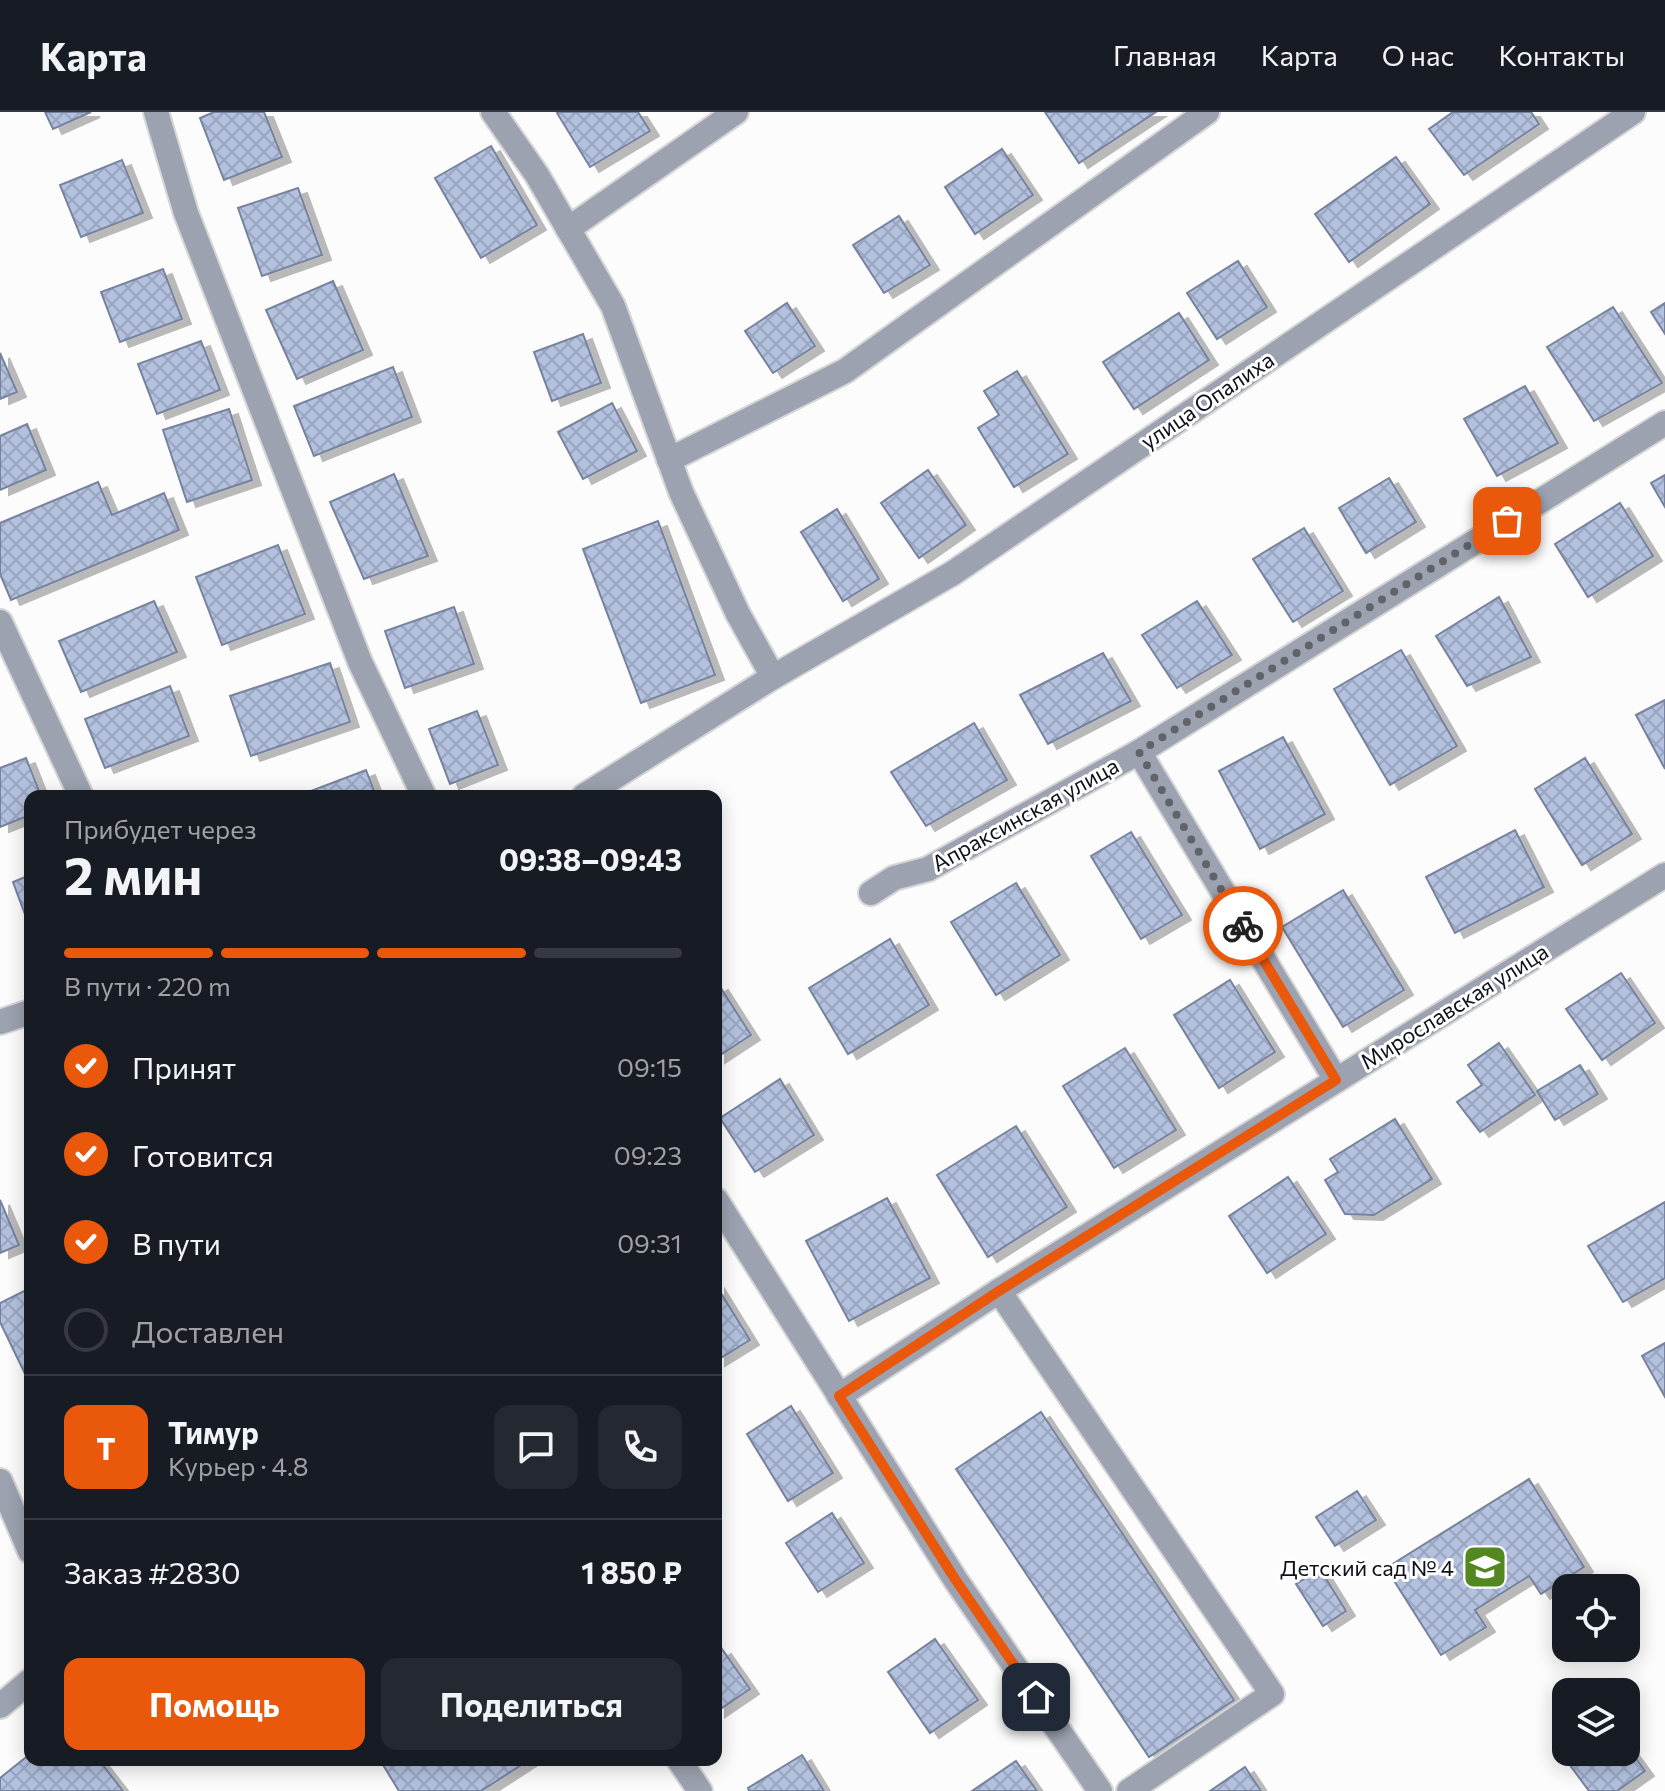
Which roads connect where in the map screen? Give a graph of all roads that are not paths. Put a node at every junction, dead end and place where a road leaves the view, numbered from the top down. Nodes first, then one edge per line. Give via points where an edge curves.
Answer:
1 (156, 112) edge
2 (493, 112) edge
3 (736, 112) edge
4 (1207, 112) edge
5 (1633, 112) edge
6 (568, 229) junction
7 (1665, 423) edge
8 (669, 460) junction
9 (0, 622) edge
10 (773, 677) junction
11 (1139, 752) junction
12 (78, 790) edge
13 (421, 790) edge
14 (594, 790) edge
15 (1665, 875) edge
16 (871, 893) dead end
17 (24, 1014) edge
18 (0, 1022) edge
19 (1336, 1080) junction
20 (722, 1210) edge
21 (999, 1291) junction
22 (839, 1396) junction
23 (0, 1481) edge
24 (24, 1537) edge
25 (24, 1686) edge
26 (0, 1706) edge
27 (683, 1766) edge
28 (700, 1791) edge
29 (1100, 1791) edge
30 (1129, 1791) edge

1 - 13 street via 186,213 360,662
2 - 6 street
3 - 6 street
4 - 8 street via 845,371
5 - 10 street, улица Опалиха via 953,573
6 - 8 street via 613,306
7 - 11 street, Апраксинская улица
8 - 10 street via 738,614
9 - 12 street
10 - 14 street, улица Опалиха
11 - 16 street, Апраксинская улица via 928,869 894,878
11 - 19 street
15 - 19 street, Мирославская улица
17 - 18 street
19 - 21 street, Мирославская улица
20 - 22 street
21 - 22 street, Мирославская улица
21 - 30 street via 1272,1694
22 - 29 street via 955,1579
23 - 24 street
25 - 26 street
27 - 28 street

